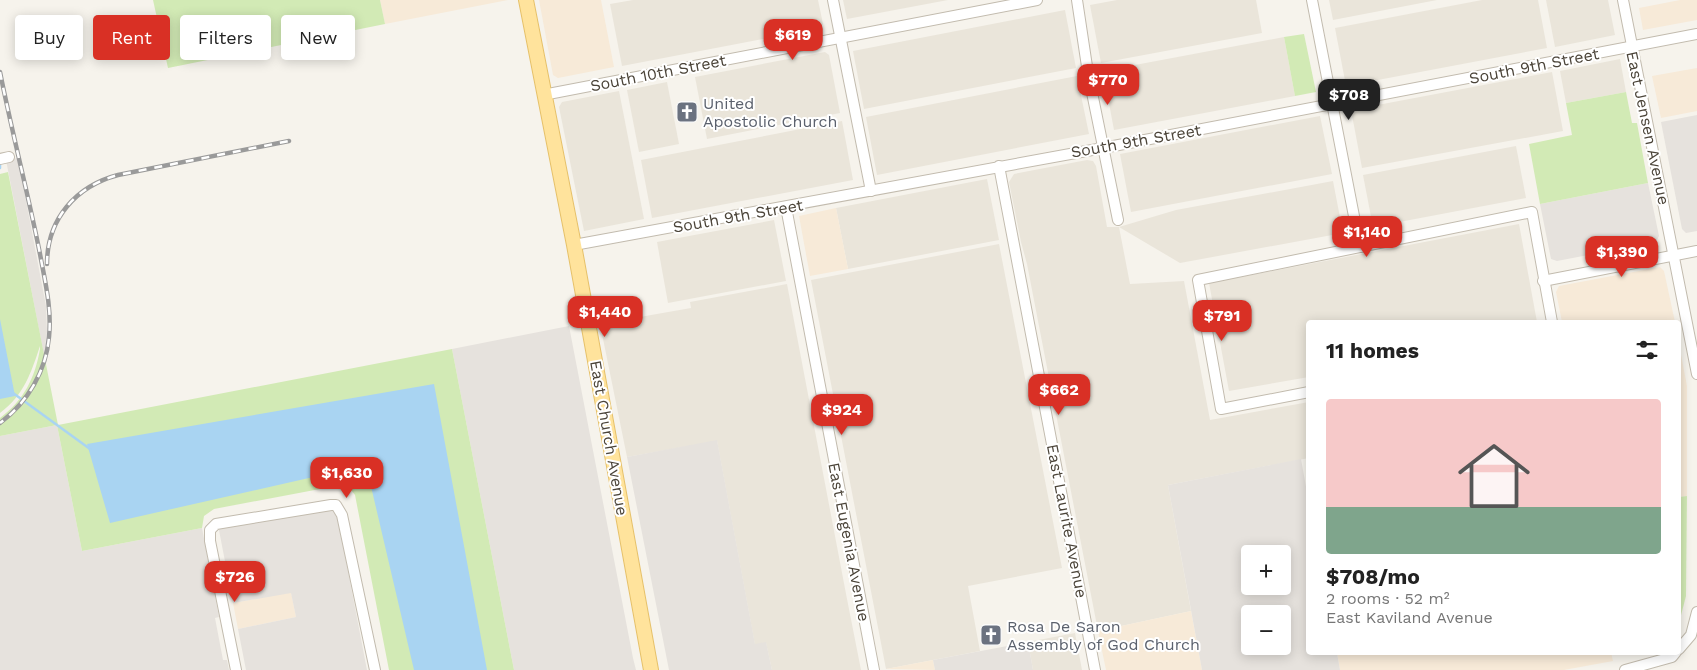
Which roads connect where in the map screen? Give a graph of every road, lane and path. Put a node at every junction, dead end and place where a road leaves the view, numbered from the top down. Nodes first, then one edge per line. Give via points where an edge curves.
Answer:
1 (526, 0) edge
2 (833, 0) edge
3 (1037, 0) edge
4 (1077, 0) edge
5 (1312, 0) edge
6 (1623, 0) edge
7 (1697, 34) edge
8 (840, 39) junction
9 (1631, 47) junction
10 (544, 95) junction
11 (1333, 104) junction
12 (1103, 148) junction
13 (999, 166) junction
14 (871, 191) junction
15 (786, 207) junction
16 (1118, 220) dead end
17 (574, 245) junction
18 (1360, 247) junction
19 (1697, 251) edge
20 (1674, 256) junction
21 (1543, 281) junction
22 (1552, 320) edge
23 (1697, 374) edge
24 (1306, 393) edge
25 (1697, 612) edge
26 (1681, 647) edge
27 (1674, 655) edge
28 (236, 670) edge
29 (375, 670) edge
30 (651, 670) edge
31 (874, 670) edge
32 (1095, 670) edge
33 (1625, 670) edge

1 - 10 main road, East Church Avenue
2 - 8 street
3 - 8 street, South 10th Street
4 - 12 street
5 - 11 street
6 - 9 street, East Jensen Avenue
7 - 9 street, South 9th Street
8 - 10 street, South 10th Street
8 - 14 street
9 - 11 street, South 9th Street
9 - 20 street, East Jensen Avenue
10 - 17 main road, East Church Avenue
11 - 12 street, South 9th Street
11 - 18 street
12 - 13 street, South 9th Street
12 - 16 street
13 - 14 street, South 9th Street
13 - 32 street, East Laurite Avenue
14 - 15 street, South 9th Street
15 - 17 street, South 9th Street
15 - 31 street, East Eugenia Avenue
17 - 30 main road, East Church Avenue
18 - 21 street via 1532,212
18 - 24 street via 1198,280 1222,409
19 - 20 street
20 - 21 street
20 - 23 street, East Jensen Avenue
21 - 22 street
25 - 26 street via 1691,635
27 - 33 street
28 - 29 street via 210,530 216,524 336,505 342,515

